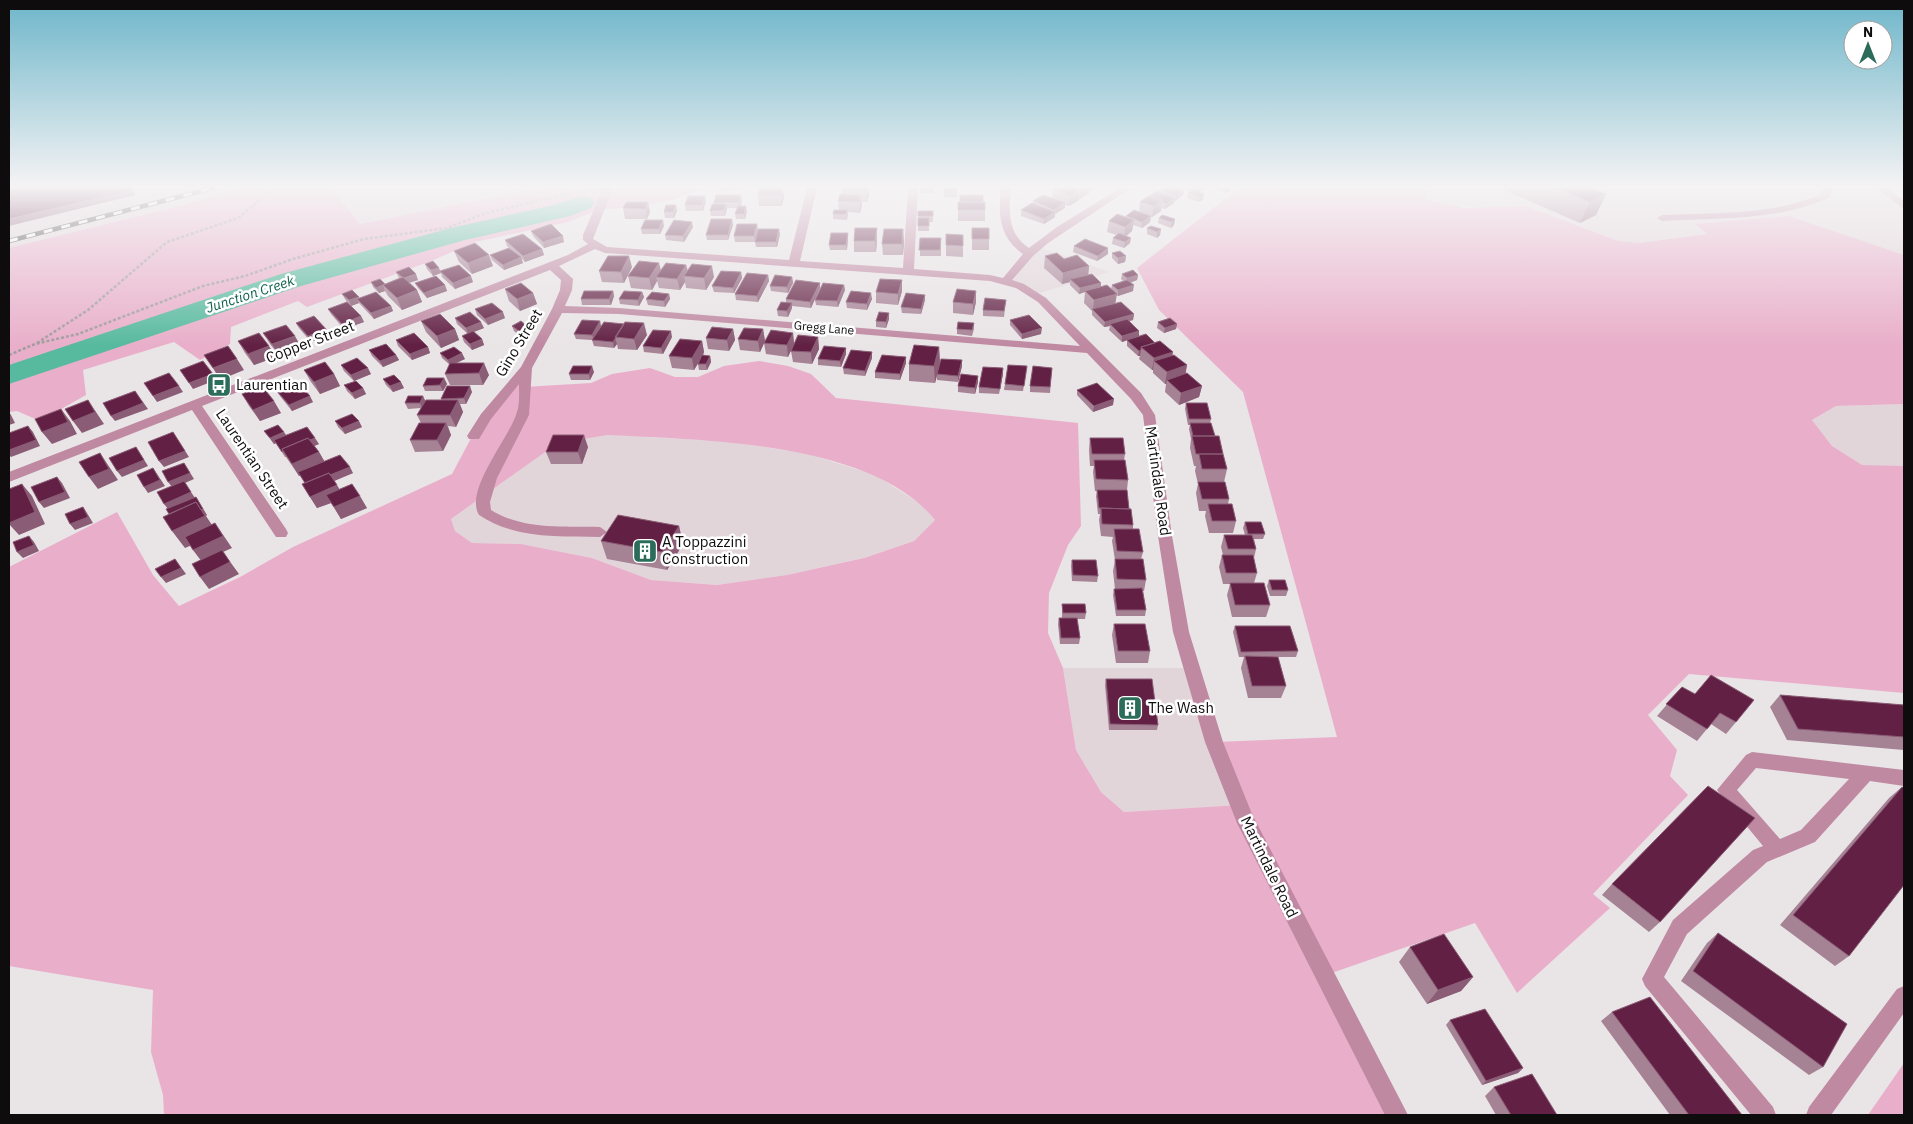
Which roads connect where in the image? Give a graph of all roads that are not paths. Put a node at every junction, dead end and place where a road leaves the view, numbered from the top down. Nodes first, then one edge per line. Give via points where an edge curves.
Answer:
1 (588, 240) edge
2 (800, 240) edge
3 (910, 240) edge
4 (1013, 240) edge
5 (1047, 240) edge
6 (594, 246) junction
7 (1028, 253) junction
8 (794, 264) junction
9 (551, 265) junction
10 (908, 272) junction
11 (1006, 281) junction
12 (558, 309) junction
13 (1090, 350) junction
14 (526, 368) junction
15 (195, 405) junction
16 (474, 436) dead end
17 (9, 477) edge
18 (600, 532) dead end
19 (281, 533) dead end
20 (1866, 773) junction
21 (1904, 778) edge
22 (1777, 849) junction
23 (1904, 996) edge
24 (1397, 1115) edge
25 (1765, 1115) edge
26 (1817, 1115) edge

1 - 6 street
2 - 8 street
3 - 10 street
4 - 7 street
5 - 7 street
6 - 8 street, Martindale Road via 605,250
6 - 9 street, Copper Street
7 - 11 street
8 - 10 street, Martindale Road
9 - 12 street, Gino Street via 567,279 568,285
9 - 15 street, Copper Street
10 - 11 street, Martindale Road
11 - 13 street, Martindale Road via 1042,300
12 - 13 street, Gregg Lane via 619,311
12 - 14 street, Gino Street
13 - 24 street, Martindale Road via 1136,396 1149,415 1181,632 1214,742 1244,817
14 - 16 street, Gino Street
14 - 18 street via 524,414 487,488 482,504 484,512 520,527
15 - 17 street, Copper Street
15 - 19 street, Laurentian Street
20 - 21 street
20 - 22 street via 1808,836
20 - 22 street via 1752,760 1726,790
22 - 25 street via 1760,856 1680,928 1652,979
23 - 26 street

